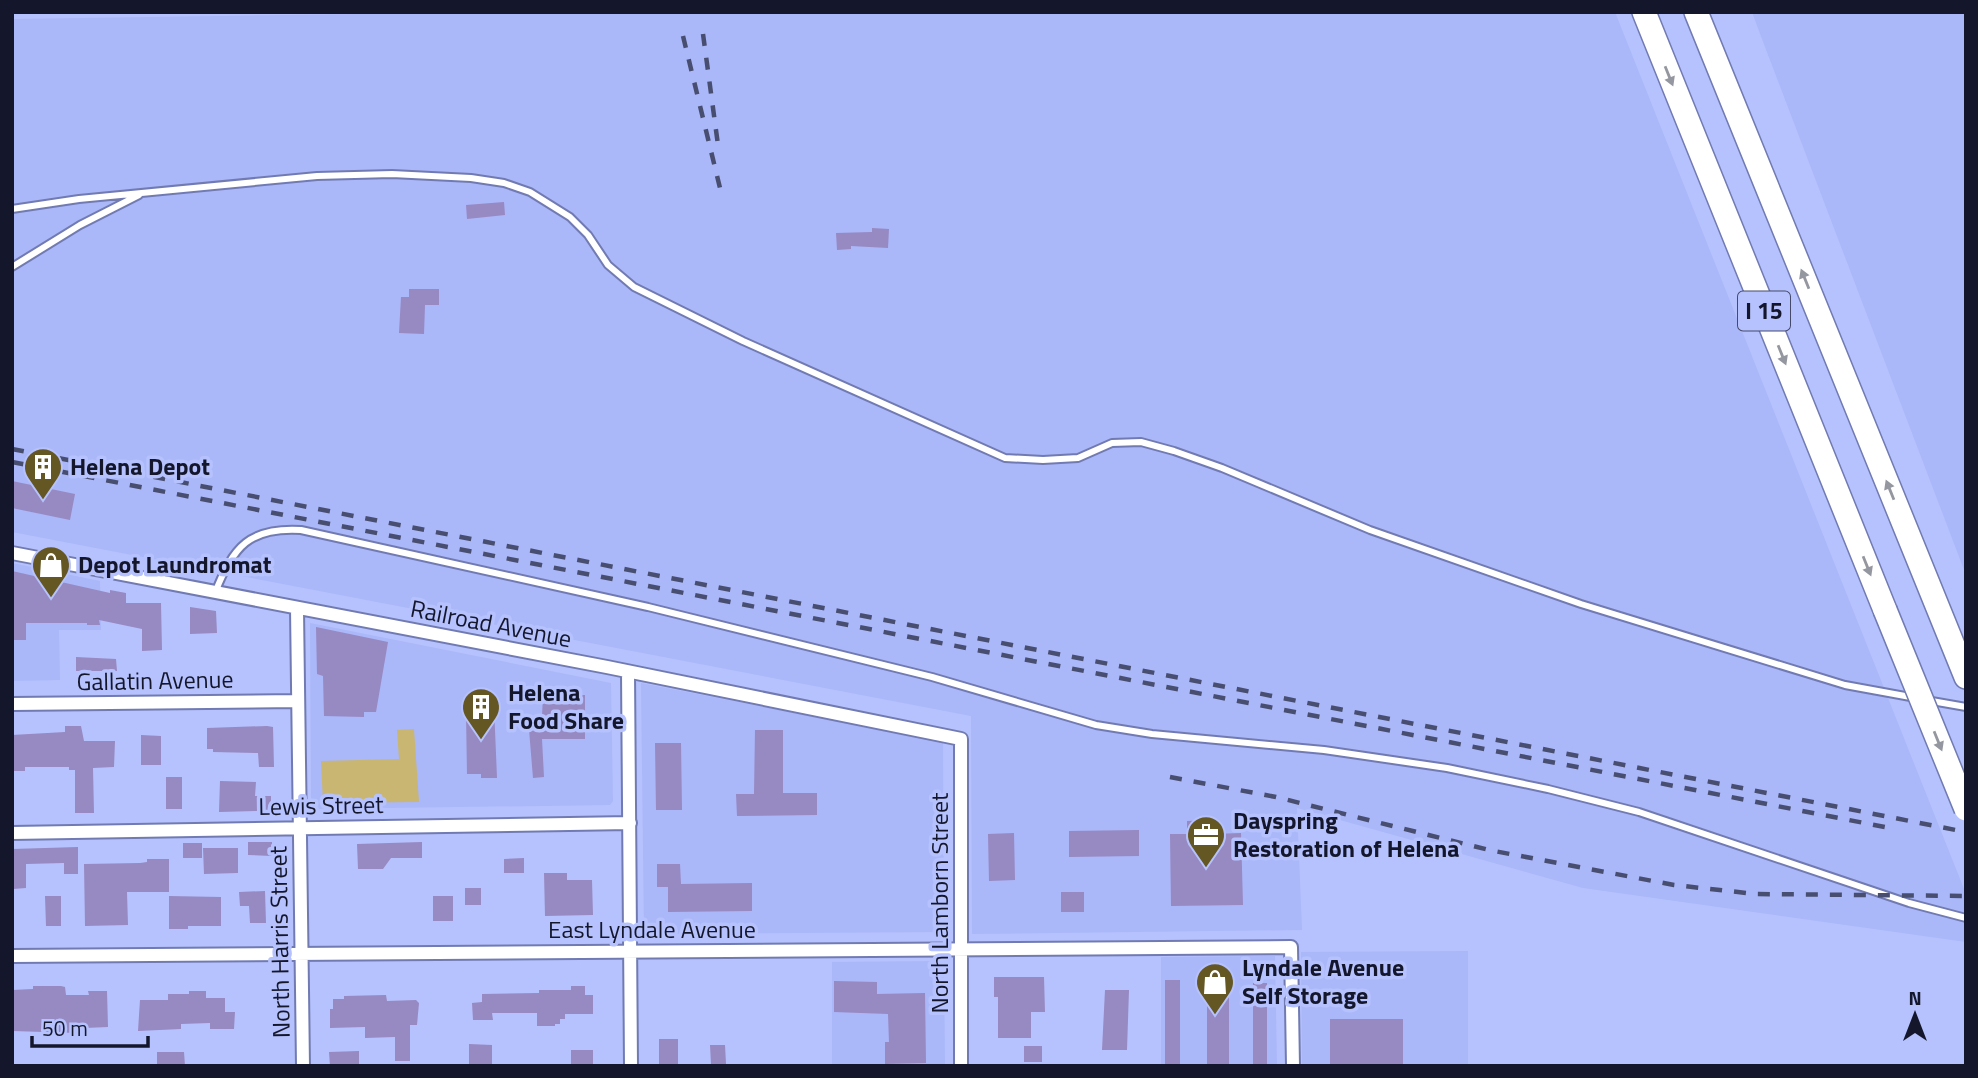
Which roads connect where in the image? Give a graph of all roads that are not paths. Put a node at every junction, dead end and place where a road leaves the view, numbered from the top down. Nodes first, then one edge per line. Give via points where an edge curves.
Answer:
1 (1644, 12) edge
2 (1696, 12) edge
3 (144, 192) junction
4 (12, 209) edge
5 (12, 267) edge
6 (12, 553) edge
7 (215, 593) junction
8 (297, 608) junction
9 (628, 672) junction
10 (1966, 677) edge
11 (298, 701) junction
12 (12, 704) edge
13 (1966, 707) edge
14 (961, 739) joint
15 (1966, 809) edge
16 (629, 823) junction
17 (299, 827) junction
18 (12, 833) edge
19 (1966, 918) edge
20 (961, 949) junction
21 (631, 951) junction
22 (301, 954) junction
23 (12, 956) edge
24 (303, 1066) edge
25 (631, 1066) edge
26 (961, 1066) edge
27 (1293, 1066) edge

1 -> 15 highway, I 15, bridge
10 -> 2 highway, I 15
3 - 4 lane
3 - 5 lane
3 - 13 lane via 392,174 504,183 530,192 570,217 608,265 634,287 1005,458 1078,458 1112,443 1141,442 1222,468 1370,530 1581,604 1845,685
6 - 7 street, Railroad Avenue
7 - 8 street, Railroad Avenue
7 - 19 lane via 236,552 255,536 276,528 301,530 837,653 1096,725 1365,756 1548,789 1639,812
8 - 9 street, Railroad Avenue
8 - 11 street, North Harris Street
9 - 14 street, Railroad Avenue
9 - 16 street
11 - 12 street, Gallatin Avenue
11 - 17 street, North Harris Street
14 - 20 street, North Lamborn Street
16 - 17 street, Lewis Street
16 - 21 street
17 - 18 street, Lewis Street
17 - 22 street, North Harris Street
20 - 21 street, East Lyndale Avenue
20 - 26 street, North Lamborn Street
20 - 27 street, East Lyndale Avenue via 1292,947
21 - 22 street, East Lyndale Avenue
21 - 25 street
22 - 23 street, East Lyndale Avenue
22 - 24 street, North Harris Street

